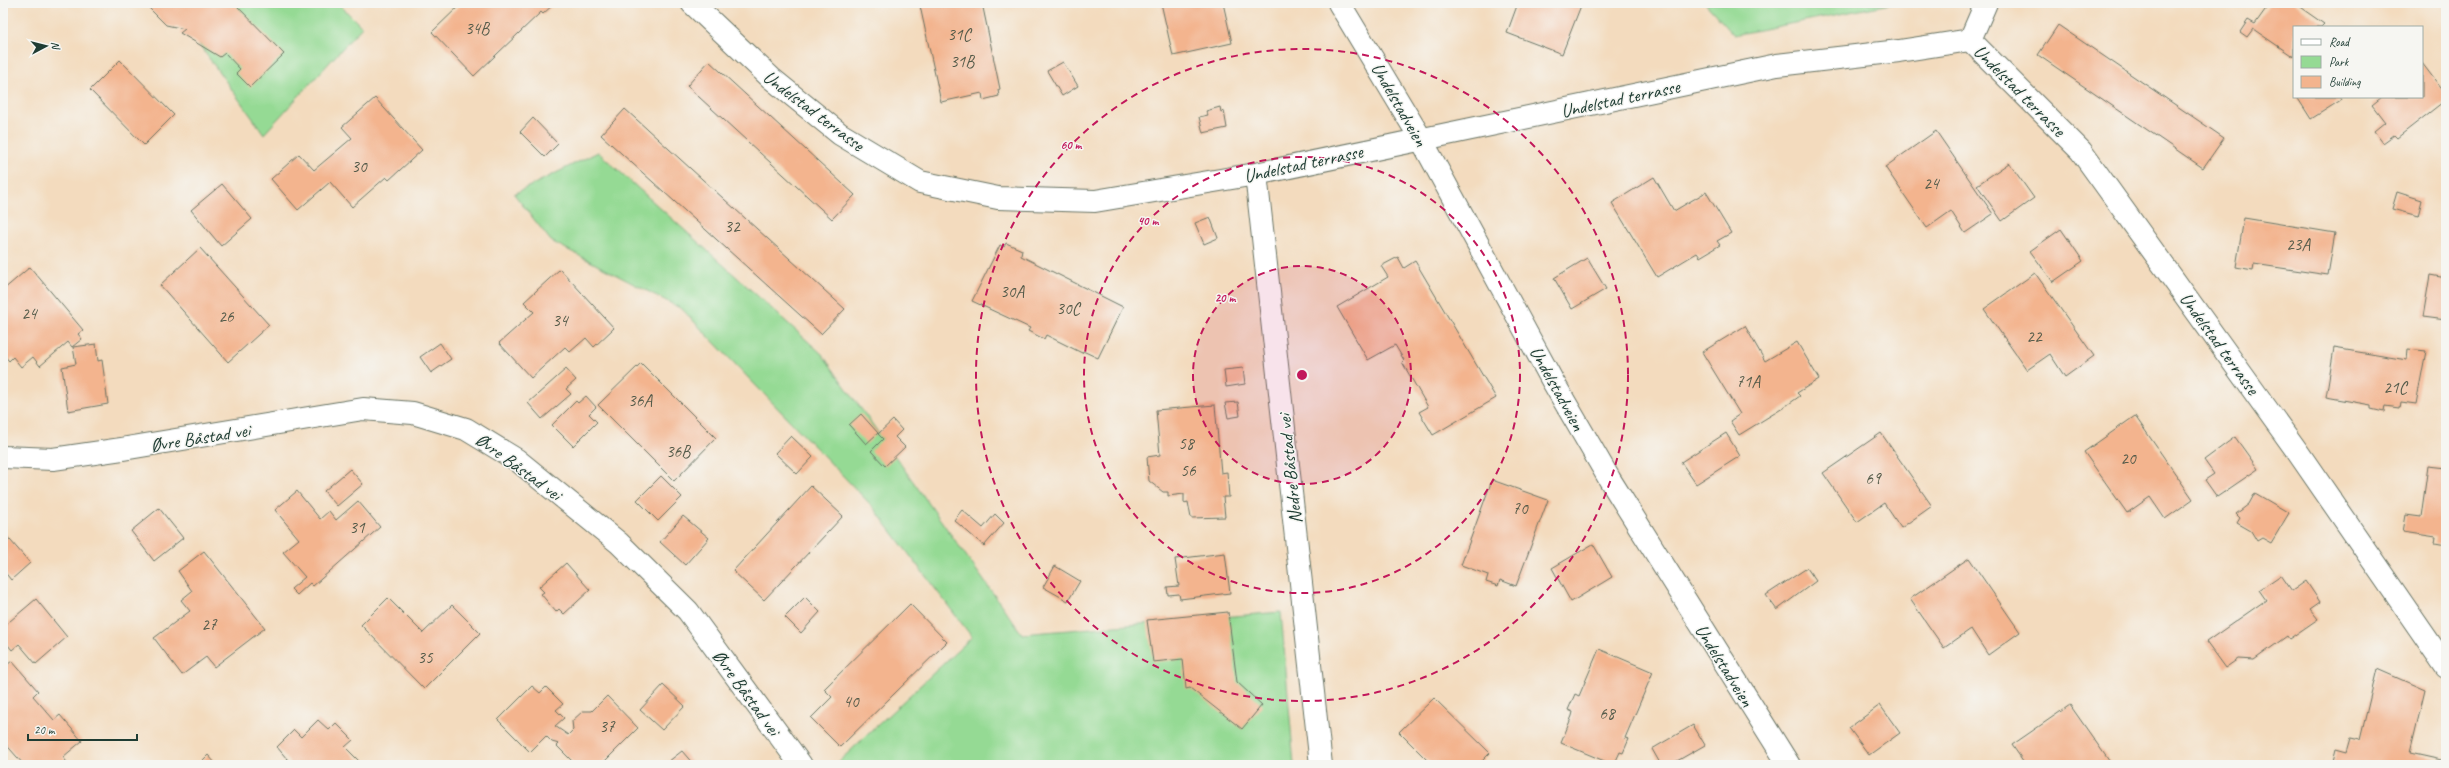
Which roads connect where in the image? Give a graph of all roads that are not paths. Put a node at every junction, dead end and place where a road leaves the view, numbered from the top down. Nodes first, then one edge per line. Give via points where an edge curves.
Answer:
1 (692, 3) edge
2 (1339, 3) edge
3 (1986, 3) edge
4 (1970, 40) junction
5 (1421, 139) junction
6 (1256, 174) junction
7 (3, 457) edge
8 (2446, 667) edge
9 (801, 765) edge
10 (1321, 765) edge
11 (1789, 765) edge

1 - 6 street, Undelstad terrasse via 771,78 840,134 920,182 998,198 1095,201
2 - 5 street, Undelstadveien
3 - 4 street, Undelstad terrasse
4 - 5 street, Undelstad terrasse via 1777,65
4 - 8 street, Undelstad terrasse via 2081,151 2297,451
5 - 6 street, Undelstad terrasse
5 - 11 street, Undelstadveien via 1552,380 1610,480
6 - 10 street, Nedre Båstad vei
7 - 9 street, Øvre Båstad vei via 61,458 363,410 413,413 466,428 517,460 620,543 688,611

